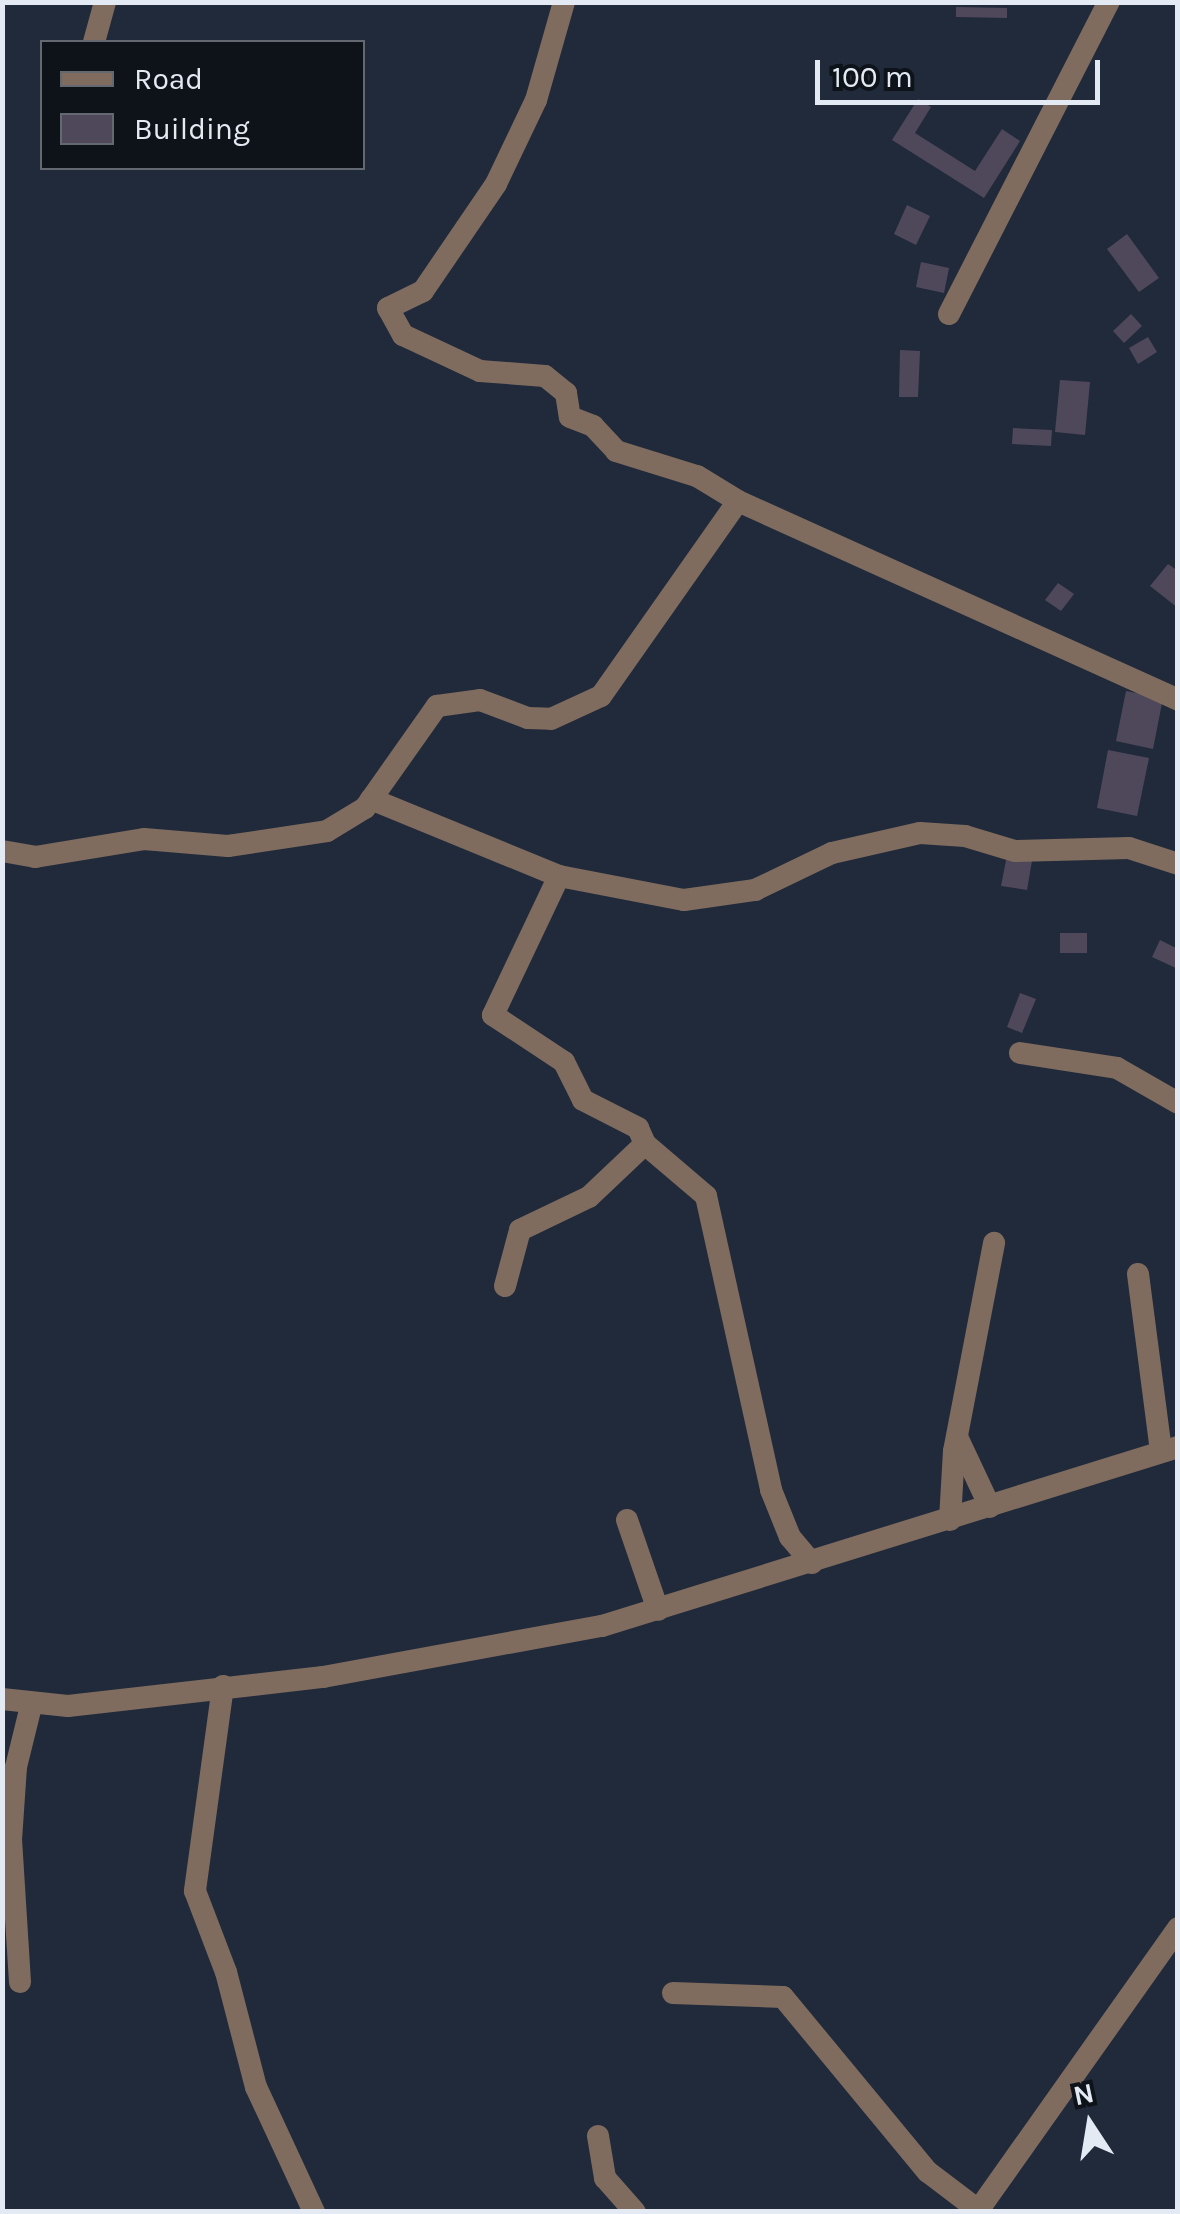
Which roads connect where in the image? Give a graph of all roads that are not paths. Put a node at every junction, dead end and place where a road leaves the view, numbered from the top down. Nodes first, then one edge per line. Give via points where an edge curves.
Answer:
1 (105, 2) edge
2 (564, 2) edge
3 (1109, 2) edge
4 (95, 40) edge
5 (949, 314) dead end
6 (738, 501) junction
7 (1178, 700) edge
8 (370, 799) junction
9 (2, 851) edge
10 (1178, 864) edge
11 (559, 876) junction
12 (1020, 1052) dead end
13 (1178, 1103) edge
14 (645, 1144) junction
15 (994, 1244) dead end
16 (1138, 1274) dead end
17 (505, 1286) dead end
18 (958, 1439) junction
19 (1169, 1449) edge
20 (990, 1507) junction
21 (626, 1520) dead end
22 (950, 1520) junction
23 (812, 1563) junction
24 (658, 1610) junction
25 (223, 1686) junction
26 (2, 1700) edge
27 (31, 1706) junction
28 (1178, 1928) edge
29 (20, 1982) dead end
30 (674, 1993) dead end
31 (598, 2136) dead end
32 (978, 2211) edge
33 (314, 2212) edge
34 (635, 2212) edge

1 - 4 street
2 - 6 street via 536,100 496,184 424,291 390,305 390,316 408,340 471,368 518,370 554,381 566,393 570,417 593,426 616,450 697,476
3 - 5 street
6 - 7 street
6 - 8 street via 601,696 552,719 528,718 480,700 437,706
8 - 9 street via 347,822 307,837 228,846 144,839 35,856
8 - 11 street
10 - 11 street via 1129,848 1015,851 940,832 850,848 771,884 707,898 614,890
11 - 14 street via 492,1014 564,1062 583,1100 638,1128
12 - 13 street via 1117,1068
14 - 17 street via 589,1197 520,1230
14 - 23 street via 697,1184 710,1207 771,1490 790,1537
15 - 18 street
16 - 19 street
18 - 20 street
18 - 22 street
19 - 20 street
20 - 22 street
21 - 24 street
22 - 23 street
23 - 24 street
24 - 25 street via 393,1667
25 - 27 street
25 - 33 street via 195,1891 226,1972 256,2087
26 - 27 street
27 - 29 street via 16,1767 12,1840
28 - 32 street
30 - 32 street via 783,1997 928,2172
31 - 34 street via 606,2178

